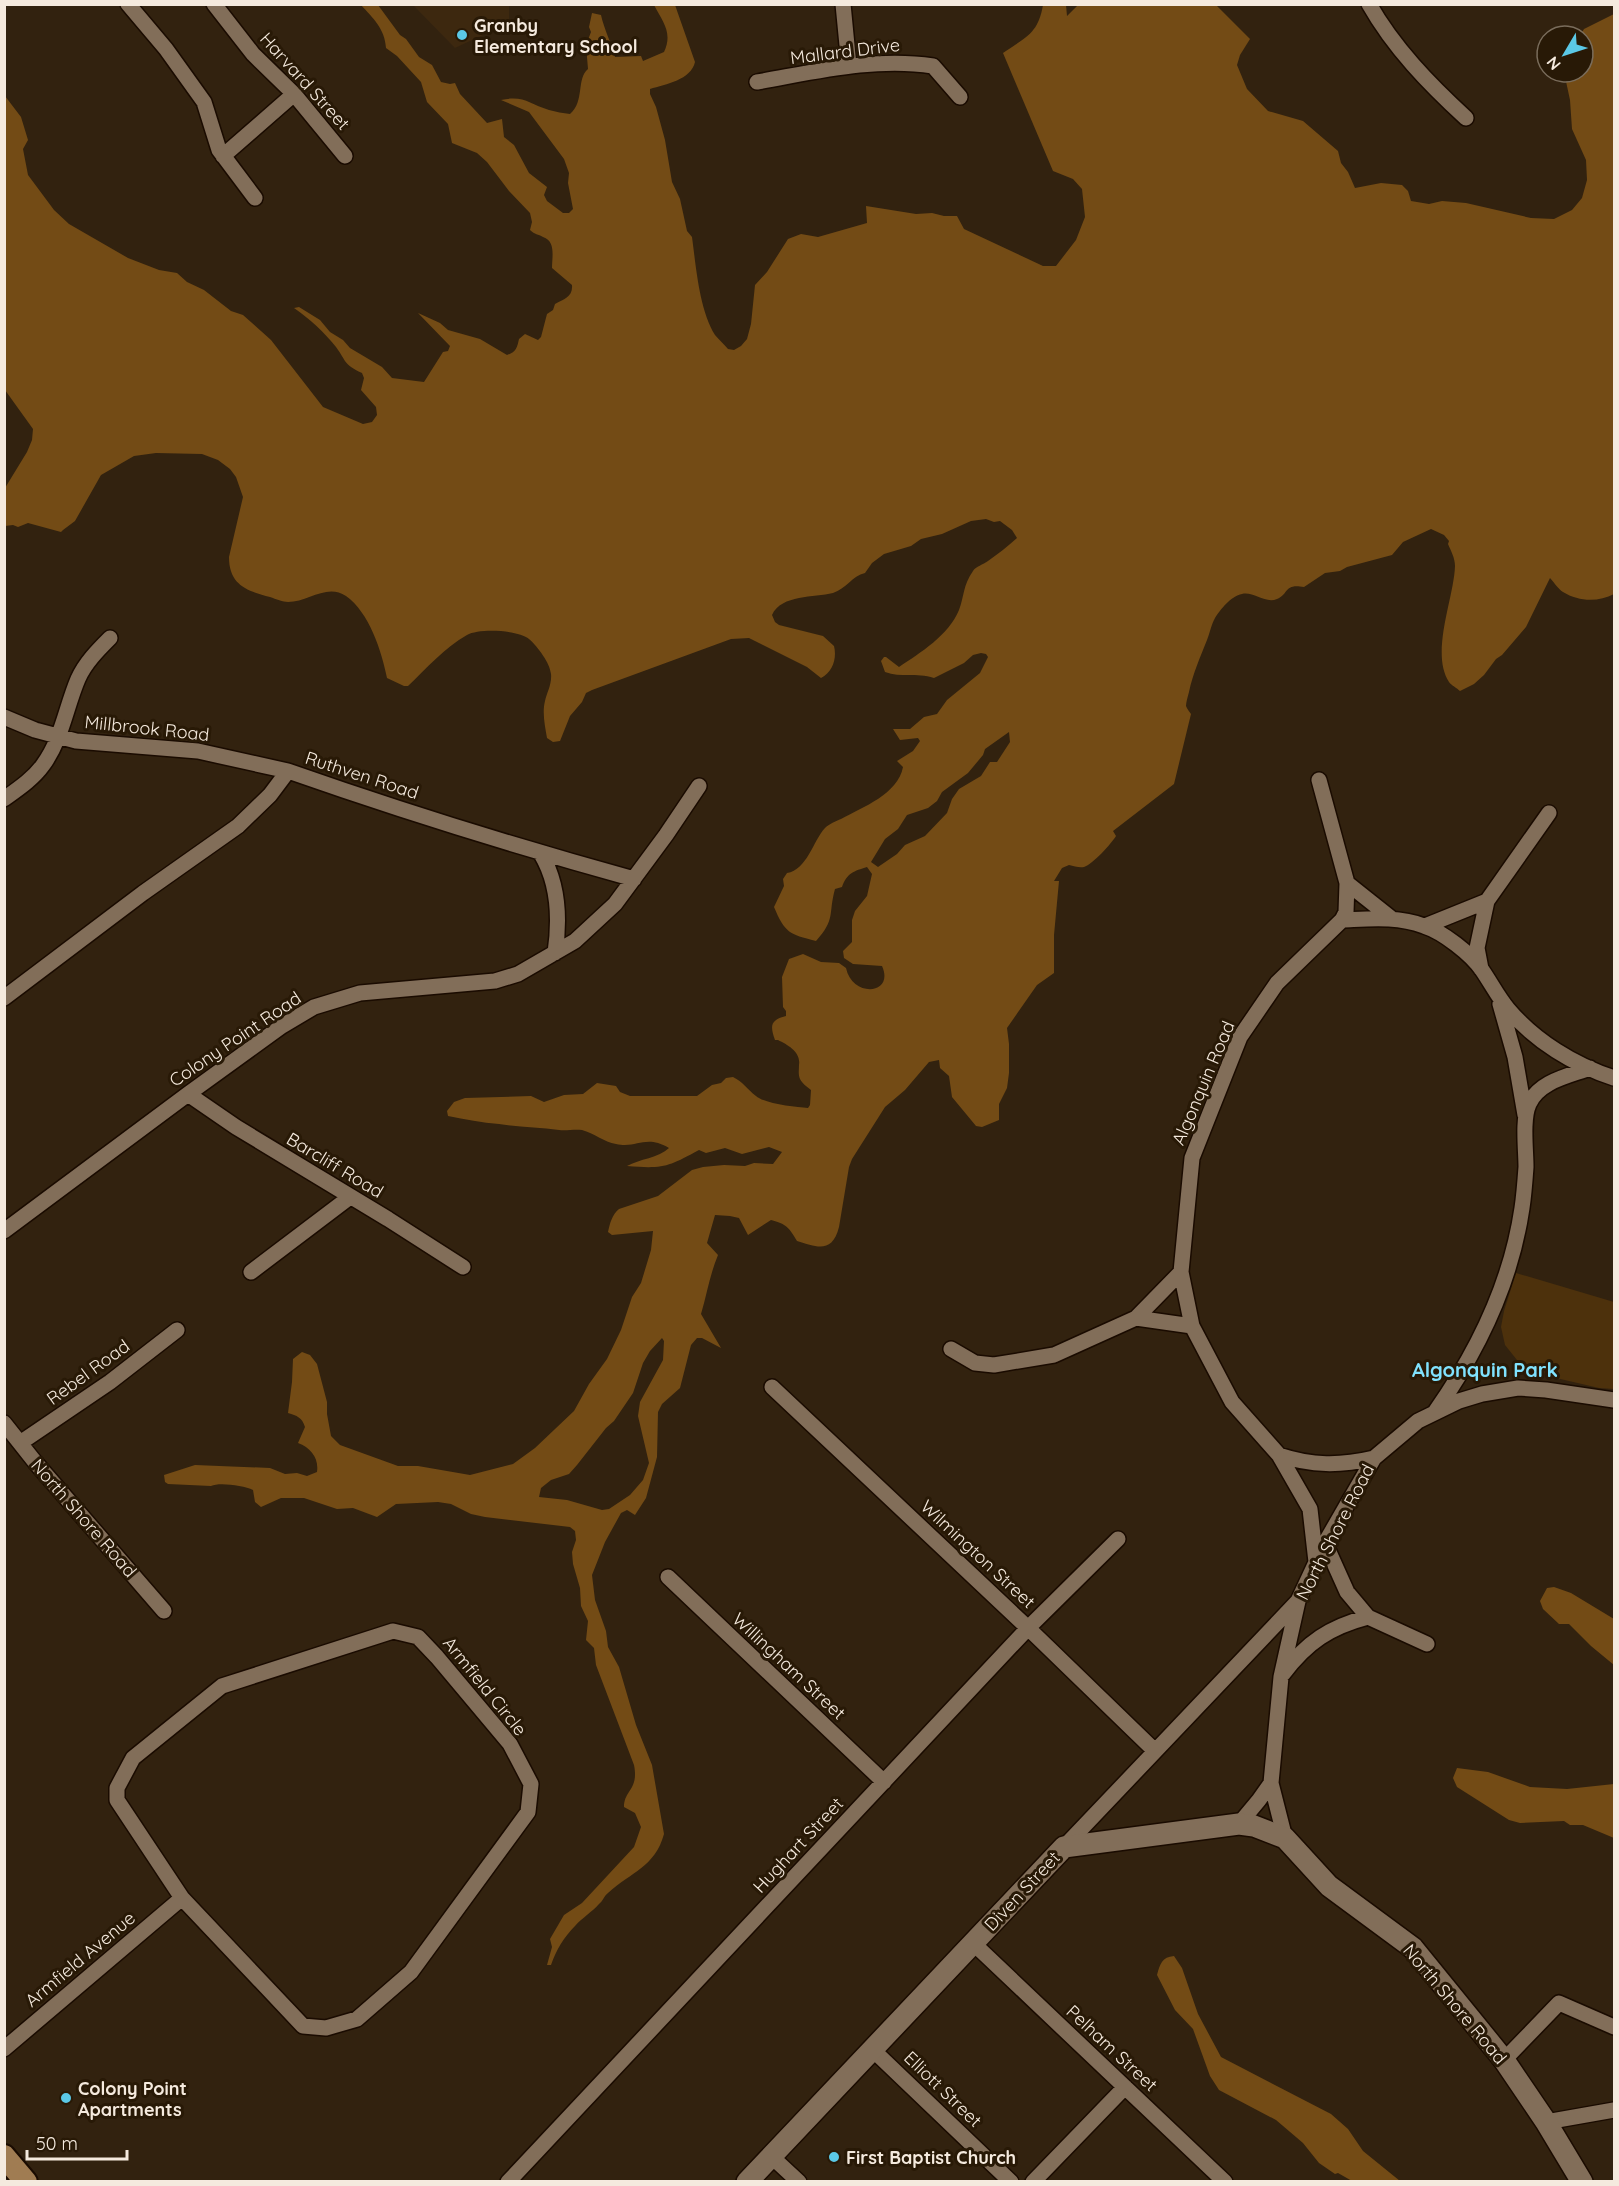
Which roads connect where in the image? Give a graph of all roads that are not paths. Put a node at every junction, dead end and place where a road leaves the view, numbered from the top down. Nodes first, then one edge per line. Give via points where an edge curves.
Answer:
1 (128, 4) edge
2 (214, 4) edge
3 (843, 4) edge
4 (1369, 4) edge
5 (849, 66) junction
6 (757, 82) dead end
7 (294, 94) junction
8 (960, 97) dead end
9 (1466, 118) dead end
10 (223, 156) junction
11 (345, 156) dead end
12 (255, 198) dead end
13 (110, 638) dead end
14 (4, 717) edge
15 (58, 738) junction
16 (288, 771) junction
17 (1318, 780) dead end
18 (699, 786) dead end
19 (4, 799) edge
20 (1549, 813) dead end
21 (541, 854) junction
22 (634, 879) junction
23 (1347, 883) junction
24 (1486, 901) junction
25 (1391, 918) junction
26 (1342, 920) junction
27 (1425, 926) junction
28 (555, 953) junction
29 (1481, 969) junction
30 (1496, 992) junction
31 (4, 998) edge
32 (1590, 1068) junction
33 (1614, 1078) edge
34 (188, 1094) junction
35 (1526, 1118) junction
36 (350, 1197) junction
37 (4, 1231) edge
38 (463, 1267) dead end
39 (251, 1272) dead end
40 (1181, 1272) junction
41 (1136, 1318) junction
42 (1192, 1326) junction
43 (177, 1330) dead end
44 (951, 1349) dead end
45 (772, 1387) dead end
46 (1614, 1400) edge
47 (1435, 1412) junction
48 (4, 1424) edge
49 (20, 1443) junction
50 (1279, 1455) junction
51 (1374, 1458) junction
52 (1118, 1539) dead end
53 (1325, 1543) junction
54 (1316, 1562) junction
55 (668, 1577) dead end
56 (1298, 1601) junction
57 (164, 1611) dead end
58 (1368, 1617) junction
59 (1028, 1628) junction
60 (1427, 1644) dead end
61 (1281, 1677) junction
62 (1155, 1751) junction
63 (884, 1782) junction
64 (1271, 1783) junction
65 (1239, 1824) junction
66 (1285, 1838) junction
67 (1064, 1847) junction
68 (182, 1898) junction
69 (973, 1943) junction
70 (1614, 2027) edge
71 (4, 2049) edge
72 (873, 2049) junction
73 (1504, 2060) junction
74 (1125, 2087) junction
75 (1614, 2110) edge
76 (1546, 2122) junction
77 (4, 2156) edge
78 (771, 2156) junction
79 (26, 2181) edge
80 (508, 2181) edge
81 (747, 2181) edge
82 (799, 2181) edge
83 (1011, 2181) edge
84 (1033, 2181) edge
85 (1225, 2181) edge
86 (1582, 2181) edge

1 - 10 street via 166,48 204,102
2 - 7 street, Harvard Street via 253,54
3 - 5 street
4 - 9 street via 1388,35 1430,85
5 - 6 street, Mallard Drive
5 - 8 street, Mallard Drive via 908,62 933,66
7 - 10 street
7 - 11 street, Harvard Street
10 - 12 street
13 - 15 street via 79,678
14 - 15 street, Millbrook Road
15 - 16 street, Millbrook Road via 198,751
15 - 19 street via 42,767
16 - 21 street, Ruthven Road
16 - 31 street, Ruthven Road via 238,826 143,892
17 - 23 street
18 - 22 street, Colony Point Road
20 - 24 street
21 - 22 street, Ruthven Road
21 - 28 street via 551,874 556,899
22 - 28 street, Colony Point Road via 595,925
23 - 25 street
23 - 26 street
24 - 27 street
24 - 29 street via 1477,948
25 - 26 street
25 - 27 street
26 - 40 street, Algonquin Road via 1277,983 1240,1037 1191,1158
27 - 29 street via 1450,939
28 - 34 street, Colony Point Road via 518,974 495,981 386,989 314,1007
29 - 30 street
30 - 32 street via 1541,1041
30 - 35 street via 1515,1057
32 - 33 street
32 - 35 street via 1548,1084 1536,1093
34 - 36 street, Barcliff Road
34 - 37 street, Colony Point Road
35 - 47 street via 1522,1208 1507,1273 1471,1355
36 - 38 street, Barcliff Road
36 - 39 street
40 - 41 street
40 - 42 street, Algonquin Road
41 - 42 street
41 - 44 street via 1054,1355 994,1365 975,1363
42 - 50 street, Algonquin Road via 1232,1402
43 - 49 street, Rebel Road via 110,1382
45 - 59 street, Wilmington Street
46 - 47 street, North Shore Road via 1518,1388 1482,1394
47 - 51 street, North Shore Road
48 - 49 street, North Shore Road
49 - 57 street, North Shore Road
50 - 51 street via 1316,1464
50 - 54 street, Algonquin Road via 1310,1509
51 - 53 street, North Shore Road
52 - 59 street, Hughart Street
53 - 54 street, North Shore Road
53 - 58 street via 1347,1592
54 - 56 street, North Shore Road
55 - 63 street, Willingham Street
56 - 61 street, North Shore Road
56 - 62 street, Diven Street
58 - 60 street
58 - 61 street via 1322,1635 1294,1659
59 - 62 street, Wilmington Street
59 - 63 street, Hughart Street
61 - 64 street, North Shore Road
62 - 67 street, Diven Street
63 - 80 street, Hughart Street
64 - 65 street
64 - 66 street, North Shore Road
65 - 66 street
65 - 67 street
66 - 73 street, North Shore Road via 1329,1886 1413,1948
67 - 69 street, Diven Street
68 - 68 street, Armfield Circle via 303,2026 326,2028 357,2019 411,1972 528,1812 531,1784 510,1744 418,1637 393,1631 231,1683 222,1686 133,1758 117,1788 117,1800
68 - 71 street, Armfield Avenue
69 - 72 street, Diven Street
69 - 74 street, Pelham Street
70 - 73 street via 1559,2003
72 - 78 street, Diven Street
72 - 83 street, Elliott Street
73 - 76 street, North Shore Road
74 - 84 street
74 - 85 street, Pelham Street
75 - 76 street
76 - 86 street, North Shore Road
77 - 79 main road
78 - 81 street, Diven Street
78 - 82 street

